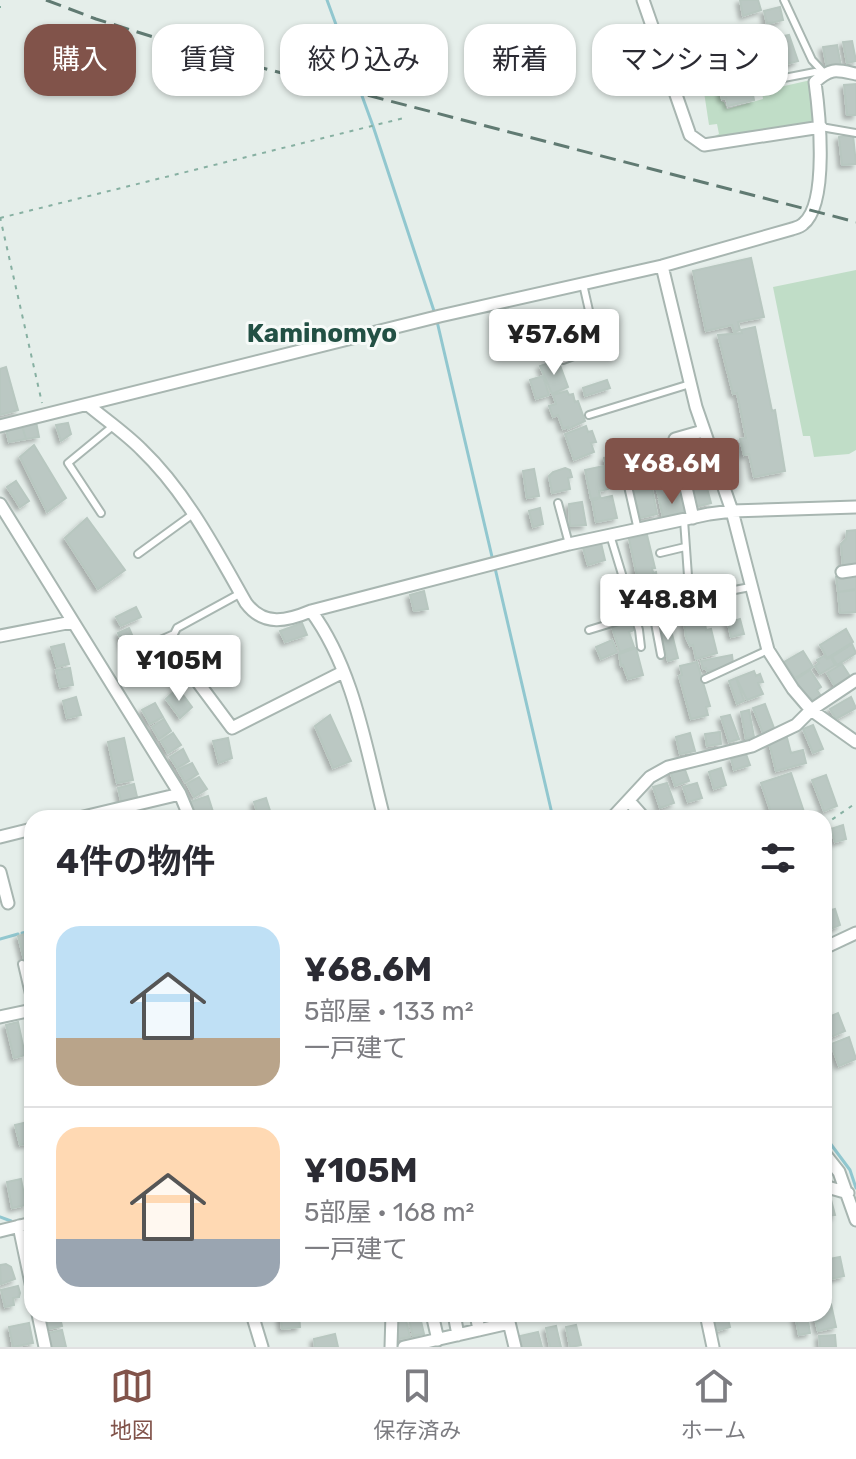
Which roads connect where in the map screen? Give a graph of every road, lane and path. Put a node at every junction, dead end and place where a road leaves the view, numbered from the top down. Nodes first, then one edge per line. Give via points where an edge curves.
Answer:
1 (643, 0) edge
2 (784, 0) edge
3 (824, 74) junction
4 (856, 74) edge
5 (788, 77) edge
6 (404, 118) dead end
7 (821, 127) junction
8 (856, 133) edge
9 (0, 218) edge
10 (662, 266) junction
11 (583, 284) junction
12 (563, 360) dead end
13 (690, 384) junction
14 (88, 405) junction
15 (589, 415) dead end
16 (45, 416) junction
17 (0, 426) edge
18 (113, 426) junction
19 (703, 431) junction
20 (612, 477) dead end
21 (558, 503) dead end
22 (0, 504) edge
23 (856, 507) edge
24 (732, 511) junction
25 (101, 513) dead end
26 (193, 514) junction
27 (688, 519) junction
28 (638, 530) junction
29 (610, 535) junction
30 (569, 544) junction
31 (685, 547) junction
32 (660, 553) dead end
33 (138, 554) dead end
34 (856, 570) edge
35 (842, 572) dead end
36 (750, 587) junction
37 (724, 592) junction
38 (241, 593) junction
39 (690, 605) junction
40 (311, 611) junction
41 (635, 616) junction
42 (715, 621) dead end
43 (72, 622) junction
44 (589, 630) dead end
45 (0, 636) edge
46 (158, 641) dead end
47 (641, 647) dead end
48 (768, 650) junction
49 (661, 655) dead end
50 (343, 672) junction
51 (705, 679) dead end
52 (856, 680) edge
53 (197, 681) dead end
54 (811, 710) junction
55 (856, 742) edge
56 (180, 794) junction
57 (629, 801) junction
58 (856, 803) edge
59 (113, 810) edge
60 (187, 810) edge
61 (382, 810) edge
62 (620, 810) edge
63 (637, 810) edge
64 (832, 820) edge
65 (24, 831) edge
66 (0, 837) edge
67 (0, 872) edge
68 (8, 903) dead end
69 (856, 933) edge
70 (832, 943) edge
71 (22, 964) dead end
72 (24, 973) edge
73 (24, 1010) edge
74 (0, 1017) edge
75 (832, 1163) edge
76 (832, 1188) edge
77 (848, 1193) junction
78 (856, 1220) edge
79 (24, 1225) edge
80 (19, 1226) junction
81 (0, 1231) edge
82 (24, 1250) edge
83 (40, 1322) edge
84 (254, 1322) edge
85 (392, 1322) edge
86 (434, 1322) edge
87 (456, 1322) edge
88 (478, 1322) edge
89 (500, 1322) edge
90 (509, 1322) edge
91 (708, 1322) edge
92 (479, 1330) junction
93 (458, 1335) junction
94 (438, 1340) junction
95 (45, 1347) edge
96 (262, 1347) edge
97 (391, 1347) edge
98 (404, 1347) edge
99 (515, 1347) edge
100 (713, 1347) edge

1 - 7 street via 696,142
2 - 3 lane
3 - 4 street via 838,69
3 - 5 lane
3 - 7 street via 815,82
6 - 9 path
7 - 8 lane
7 - 10 street via 813,211 804,224
9 - 16 path
10 - 11 street
10 - 13 street
11 - 12 lane via 595,337 587,351
11 - 14 street
13 - 15 lane
13 - 19 street
14 - 16 street
14 - 18 street
16 - 17 street
18 - 25 lane via 68,463
18 - 26 street via 161,470
19 - 24 street
19 - 27 street via 675,439
20 - 28 lane via 625,473
21 - 30 lane
22 - 43 street
23 - 24 street
24 - 27 street
24 - 36 street
26 - 33 lane
26 - 38 street
27 - 28 street
27 - 31 lane
28 - 29 street
29 - 30 street
29 - 41 lane
30 - 40 street
31 - 32 lane
31 - 39 lane
34 - 35 street
36 - 37 lane
36 - 48 street
37 - 39 lane via 699,597
37 - 42 lane
38 - 40 street via 252,611 268,620 291,620
38 - 46 lane
39 - 49 lane via 691,613 655,623
40 - 50 street via 325,629
41 - 44 lane
41 - 47 lane
43 - 45 street
43 - 56 street
48 - 51 lane
48 - 54 street
50 - 53 street via 232,728
50 - 61 street
52 - 54 street
54 - 55 street
54 - 57 street via 796,725 752,746 668,767 650,777
56 - 59 street
56 - 60 street
57 - 62 street
57 - 63 street
58 - 64 path
65 - 66 street
67 - 68 street
69 - 70 street
71 - 72 lane
73 - 74 street
75 - 77 street
76 - 77 street
77 - 78 street
79 - 80 street
80 - 81 street
80 - 82 street
83 - 95 street
84 - 96 street
85 - 97 street
86 - 94 street
87 - 93 street
88 - 92 street
89 - 92 street
90 - 99 street
91 - 100 street
92 - 93 street
93 - 94 street
94 - 98 street

